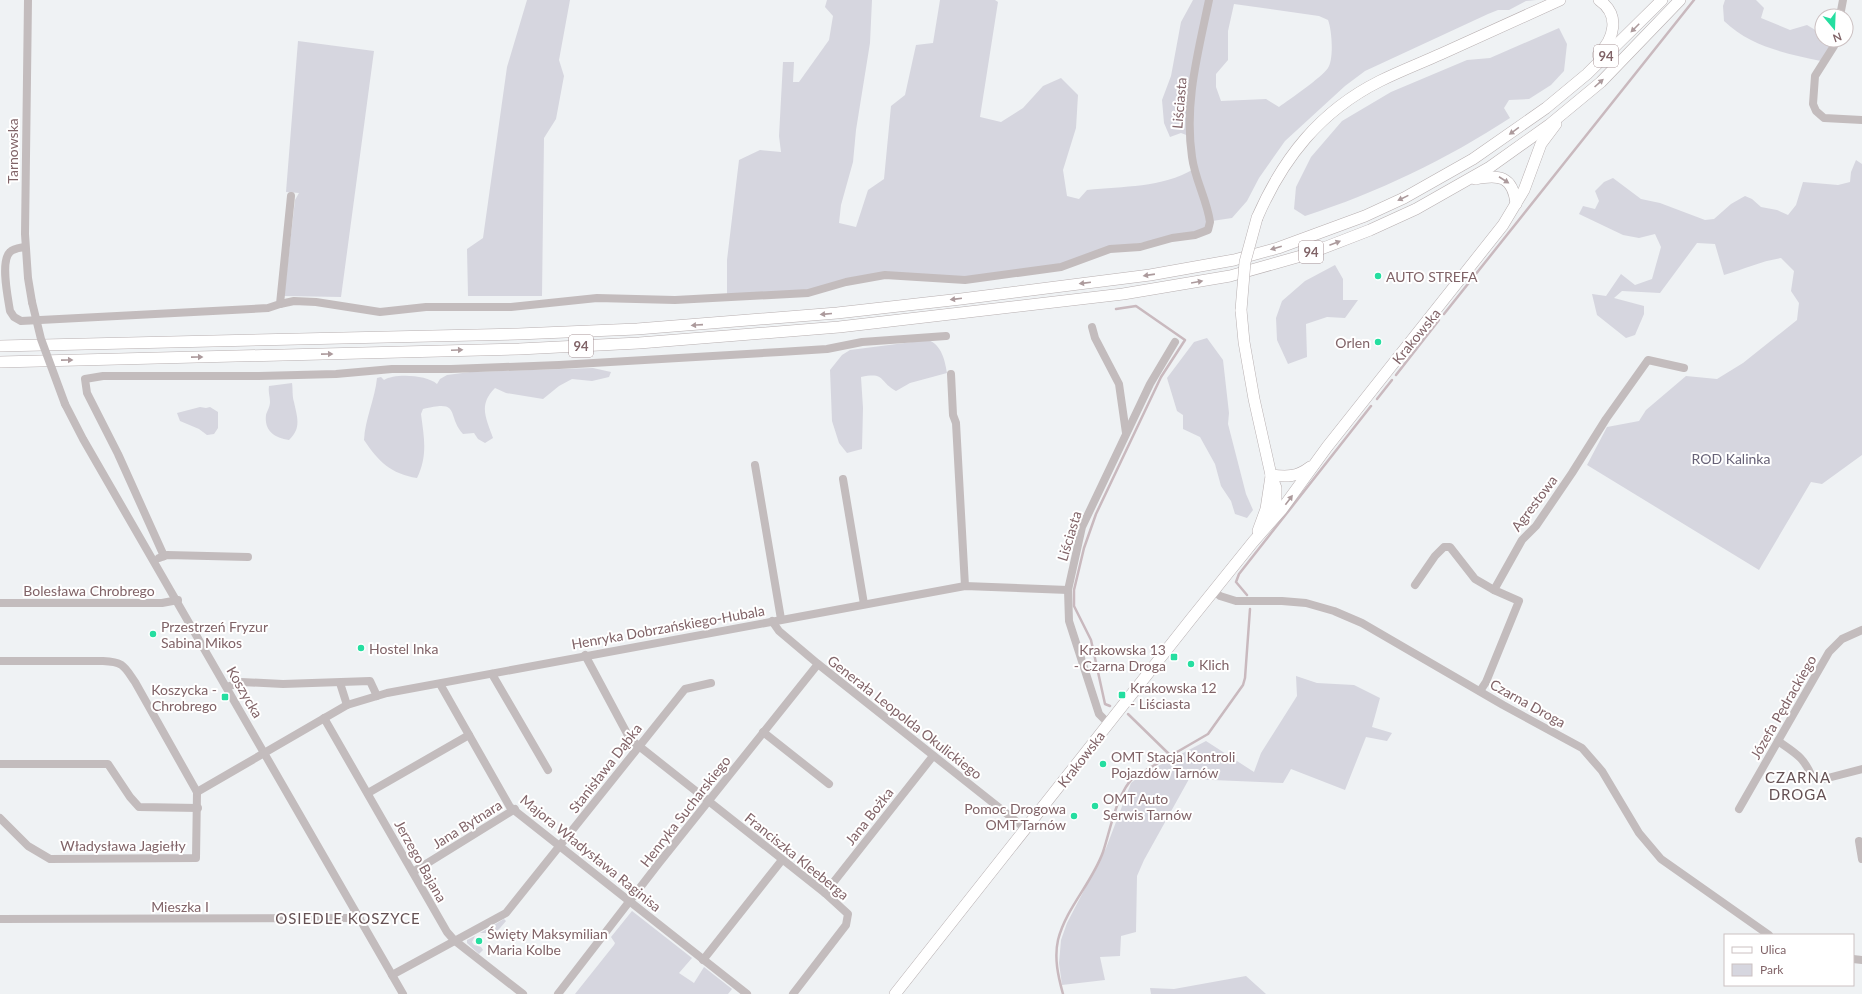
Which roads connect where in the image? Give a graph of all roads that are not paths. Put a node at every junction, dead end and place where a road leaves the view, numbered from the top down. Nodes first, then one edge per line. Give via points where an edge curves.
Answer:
1 (28, 0) edge
2 (1209, 0) edge
3 (1560, 0) edge
4 (1599, 0) edge
5 (1662, 0) edge
6 (1680, 0) edge
7 (1833, 48) edge
8 (1546, 108) junction
9 (1570, 108) junction
10 (1862, 120) edge
11 (1454, 188) junction
12 (291, 196) dead end
13 (1516, 204) junction
14 (25, 247) junction
15 (3, 286) edge
16 (280, 304) junction
17 (1092, 327) dead end
18 (946, 336) dead end
19 (1175, 342) dead end
20 (0, 346) edge
21 (0, 362) edge
22 (1684, 368) dead end
23 (951, 374) dead end
24 (66, 404) joint
25 (1126, 434) junction
26 (755, 465) dead end
27 (1312, 466) junction
28 (1271, 475) junction
29 (1305, 478) junction
30 (842, 479) dead end
31 (1270, 521) junction
32 (1253, 542) junction
33 (164, 556) junction
34 (248, 557) dead end
35 (155, 560) junction
36 (1415, 585) dead end
37 (965, 586) junction
38 (1068, 590) junction
39 (1494, 590) junction
40 (1214, 591) junction
41 (178, 600) junction
42 (0, 603) edge
43 (864, 604) junction
44 (781, 619) junction
45 (772, 621) junction
46 (1862, 630) edge
47 (585, 655) junction
48 (0, 661) edge
49 (818, 664) junction
50 (492, 674) junction
51 (340, 683) junction
52 (710, 683) dead end
53 (440, 684) junction
54 (227, 687) junction
55 (1480, 691) junction
56 (377, 696) junction
57 (348, 705) junction
58 (324, 718) junction
59 (1109, 724) junction
60 (763, 732) junction
61 (468, 735) junction
62 (1778, 741) junction
63 (638, 746) junction
64 (265, 753) junction
65 (934, 756) junction
66 (0, 764) edge
67 (1862, 768) edge
68 (548, 770) dead end
69 (829, 784) dead end
70 (197, 792) junction
71 (368, 793) junction
72 (709, 802) junction
73 (198, 808) junction
74 (515, 809) junction
75 (1739, 810) dead end
76 (0, 818) edge
77 (1026, 829) junction
78 (1859, 841) dead end
79 (560, 847) junction
80 (1862, 859) edge
81 (782, 860) junction
82 (413, 872) junction
83 (825, 893) junction
84 (631, 901) junction
85 (360, 918) junction
86 (0, 919) edge
87 (1768, 934) edge
88 (454, 940) junction
89 (703, 960) junction
90 (392, 975) junction
91 (403, 994) edge
92 (523, 994) edge
93 (558, 994) edge
94 (747, 994) edge
95 (793, 994) edge
96 (896, 994) edge

1 - 14 street, Tarnowska
2 - 16 street, Liściasta via 1188,112 1192,159 1210,222 1208,230 1195,235 1140,247 1110,249 1061,267 966,280 886,275 846,282 808,293 675,300 596,298 511,307 426,306 380,312 316,302 294,301
3 - 28 main road, bridge via 1379,82 1343,104 1313,130 1288,159 1271,187 1257,218 1245,262 1241,310 1247,361
4 - 8 main road via 1612,16 1613,31 1605,48
5 -> 8 main road, 94 via 1587,74
9 -> 6 main road, 94 via 1611,71
7 - 10 street via 1815,76 1814,108 1824,118
8 -> 20 main road, 94 via 1440,179 1365,216 1278,248 1234,260 1150,275 837,313 637,329
9 - 11 main road, 94 via 1522,144
9 - 13 main road, Krakowska via 1541,144
11 -> 13 main road via 1474,180 1500,176 1511,185
21 -> 11 main road, 94 via 520,349 639,343 839,327 1123,294 1230,276 1283,262 1370,230
12 - 16 street
13 - 27 main road, Krakowska via 1497,234
14 - 15 street via 15,248 9,252 5,260
14 - 24 street, Tarnowska, bridge via 32,302 41,339
15 - 16 street via 10,311 21,321 259,309
17 - 25 street via 1119,384
18 - 33 street via 862,342 827,349 559,364 392,369 336,374 103,376 85,379 87,393
19 - 25 street, Liściasta via 1150,384
22 - 39 street, Agrestowa via 1648,360 1536,526 1522,540
23 - 37 street
24 - 35 street, Koszycka via 83,439
25 - 38 street, Liściasta via 1082,527
26 - 44 street
27 - 28 main road, Krakowska via 1292,477
27 - 29 main road, Krakowska
28 - 29 main road via 1286,484 1297,483
28 - 31 main road, Krakowska via 1277,496
28 - 32 main road, Krakowska via 1266,509
31 -> 29 main road, Krakowska
30 - 43 street
31 - 32 main road, Krakowska
32 - 40 main road, Krakowska
33 - 34 street
33 - 35 street
35 - 41 street, Koszycka
36 - 39 street via 1435,556 1444,547 1450,546 1475,579
37 - 38 street, Henryka Dobrzańskiego-Hubala
37 - 43 street, Henryka Dobrzańskiego-Hubala
38 - 59 street, Liściasta via 1069,621 1099,714
39 - 55 street via 1519,601
40 - 55 street, Czarna Droga via 1220,596 1236,601 1306,603 1334,611 1362,623
40 - 59 main road, Krakowska
41 - 42 street, Bolesława Chrobrego via 162,603
41 - 54 street, Koszycka
43 - 44 street, Henryka Dobrzańskiego-Hubala
44 - 45 street, Henryka Dobrzańskiego-Hubala
45 - 47 street, Henryka Dobrzańskiego-Hubala
45 - 49 street, Generała Leopolda Okulickiego via 779,631
46 - 62 street, Józefa Pędrackiego via 1842,639 1829,652
47 - 50 street, Henryka Dobrzańskiego-Hubala
47 - 63 street, Franciszka Kleeberga via 630,738
48 - 70 street, Władysława Jagiełły via 103,661 124,665
49 - 60 street, Henryka Sucharskiego
49 - 65 street, Generała Leopolda Okulickiego
50 - 53 street, Henryka Dobrzańskiego-Hubala
50 - 68 street
51 - 54 street via 241,682
51 - 56 street via 370,681
51 - 57 street
52 - 63 street, Stanisława Dąbka via 685,689
53 - 56 street, Henryka Dobrzańskiego-Hubala
53 - 61 street, Majora Władysława Raginisa
54 - 64 street, Koszycka
55 - 87 street, Czarna Droga via 1582,748 1602,771 1639,833 1661,859
56 - 57 street, Henryka Dobrzańskiego-Hubala
57 - 58 street, Henryka Dobrzańskiego-Hubala
58 - 64 street, Henryka Dobrzańskiego-Hubala
58 - 71 street, Jerzego Bajana
59 - 77 main road, Krakowska
60 - 69 street
60 - 72 street, Henryka Sucharskiego
61 - 71 street
61 - 74 street, Majora Władysława Raginisa via 510,806
62 - 67 street via 1799,755 1812,777 1820,780
62 - 75 street, Józefa Pędrackiego
63 - 72 street, Franciszka Kleeberga
63 - 79 street, Stanisława Dąbka
64 - 70 street
64 - 85 street, Koszycka
65 - 77 street, Generała Leopolda Okulickiego
65 - 83 street, Jana Bożka
66 - 73 street via 108,764 139,807
70 - 73 street, Władysława Jagiełły
71 - 82 street, Jerzego Bajana
72 - 81 street, Franciszka Kleeberga
72 - 84 street, Henryka Sucharskiego
73 - 76 street, Władysława Jagiełły via 196,858 50,858 38,854
74 - 79 street, Majora Władysława Raginisa
74 - 82 street, Jana Bytnara
77 - 96 main road, Krakowska
78 - 80 street
79 - 84 street, Majora Władysława Raginisa
79 - 88 street, Stanisława Dąbka via 506,913
81 - 83 street, Franciszka Kleeberga
81 - 89 street
82 - 88 street, Jerzego Bajana
83 - 95 street, Franciszka Kleeberga via 848,914 848,920
84 - 89 street, Majora Władysława Raginisa
84 - 93 street, Henryka Sucharskiego
85 - 86 street, Mieszka I
85 - 90 street, Koszycka
88 - 90 street, Stanisława Dąbka
88 - 92 street, Jerzego Bajana
89 - 94 street, Majora Władysława Raginisa
90 - 91 street, Koszycka

